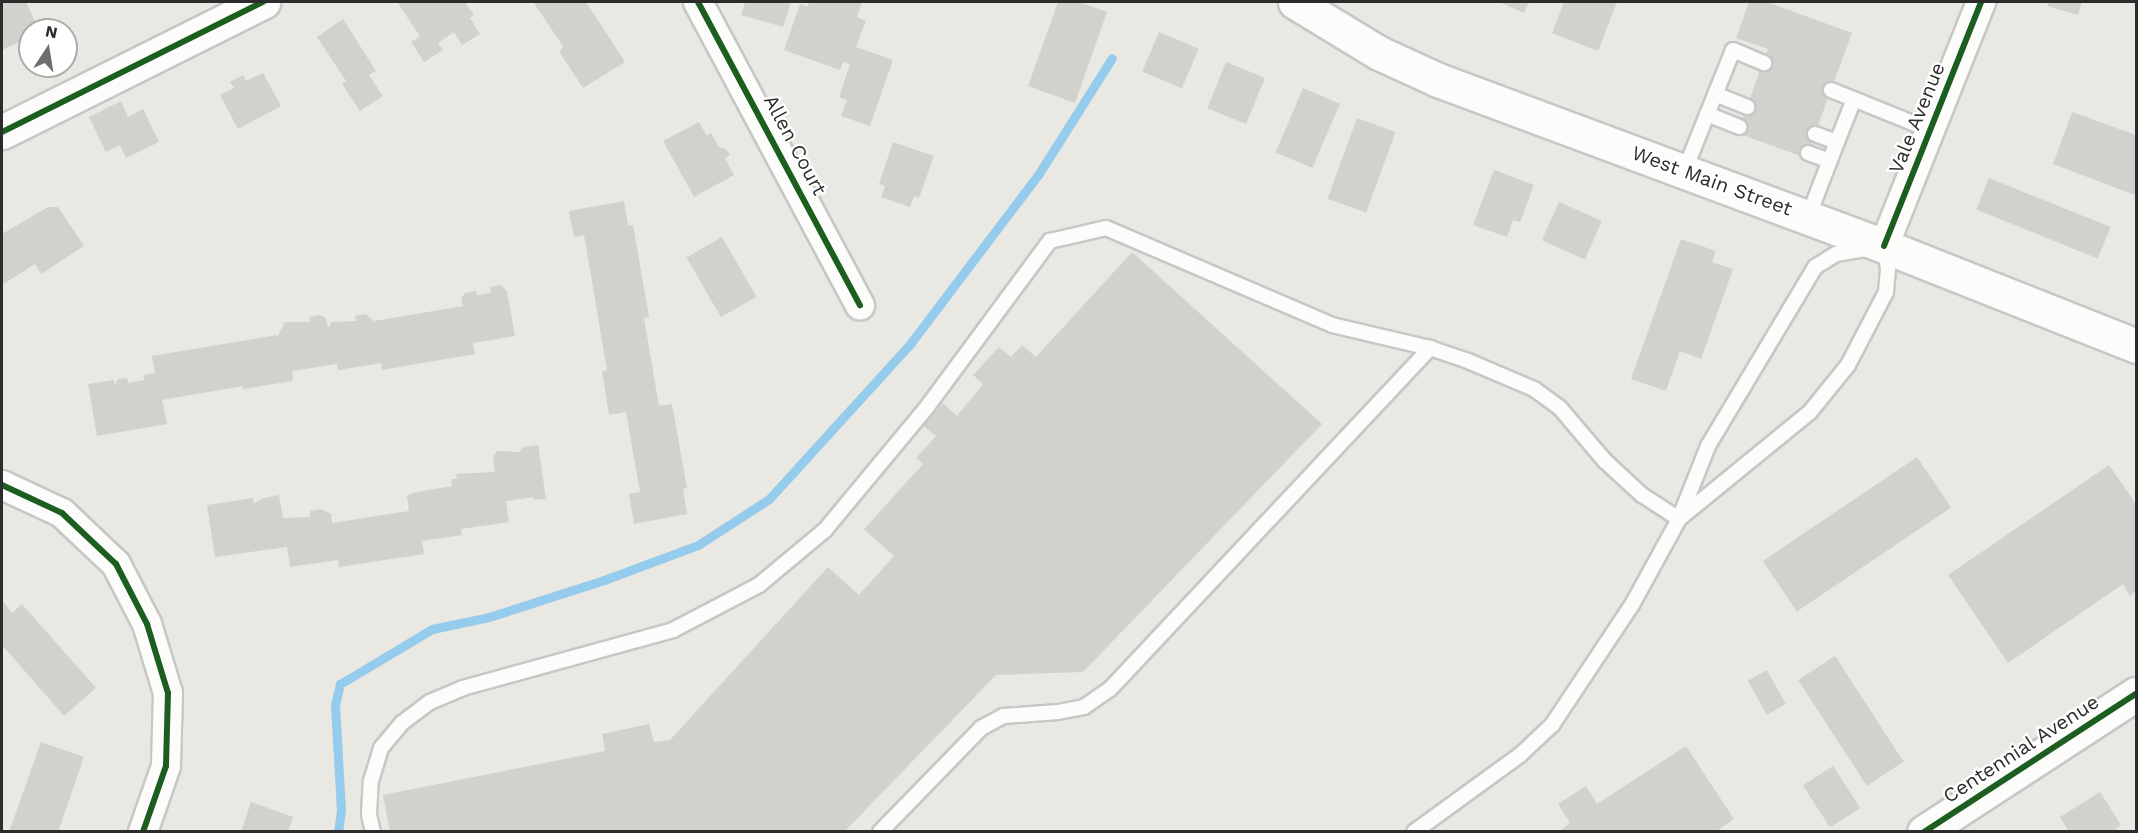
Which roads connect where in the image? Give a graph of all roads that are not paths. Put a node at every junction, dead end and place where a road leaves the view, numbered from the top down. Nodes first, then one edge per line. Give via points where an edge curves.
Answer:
1 (262, 2) edge
2 (698, 2) edge
3 (1295, 2) edge
4 (1982, 2) edge
5 (1764, 63) dead end
6 (1831, 90) dead end
7 (1715, 94) junction
8 (1854, 99) junction
9 (1747, 107) dead end
10 (1707, 114) junction
11 (1740, 127) dead end
12 (1930, 130) junction
13 (2, 132) edge
14 (1815, 134) dead end
15 (1837, 142) junction
16 (1808, 153) dead end
17 (1830, 161) junction
18 (1684, 171) junction
19 (1808, 217) junction
20 (1884, 246) junction
21 (860, 305) dead end
22 (2136, 346) edge
23 (1430, 348) junction
24 (2, 485) edge
25 (1678, 519) junction
26 (2136, 694) edge
27 (1420, 830) edge
28 (143, 831) edge
29 (373, 831) edge
30 (880, 831) edge
31 (1924, 831) edge

1 - 13 main road
2 - 21 street, Allen Court
3 - 18 main road, West Main Street via 1379,53 1428,75
4 - 12 street, Vale Avenue
5 - 7 lane via 1733,50
6 - 8 lane
7 - 9 lane
7 - 10 lane
8 - 12 lane
8 - 15 lane
10 - 11 lane
10 - 18 lane
12 - 20 street, Vale Avenue
14 - 15 lane
15 - 17 lane
16 - 17 lane
17 - 19 lane
18 - 19 main road, West Main Street
19 - 20 main road, West Main Street
20 - 22 main road, West Main Street
20 - 25 lane via 1886,292 1848,365 1810,412
20 - 25 lane via 1836,254 1815,267 1708,446
23 - 25 lane via 1534,390 1560,408 1605,461 1642,495
23 - 29 lane via 1332,325 1106,228 1050,242 927,407 825,530 759,585 673,630 463,688 430,702 402,723 381,748 371,781 369,814
23 - 30 lane via 1110,689 1084,707 1004,716 981,728
24 - 28 street via 62,513 116,564 147,624 168,693 166,766
25 - 27 lane via 1633,603 1552,725 1520,755
26 - 31 main road, Centennial Avenue

